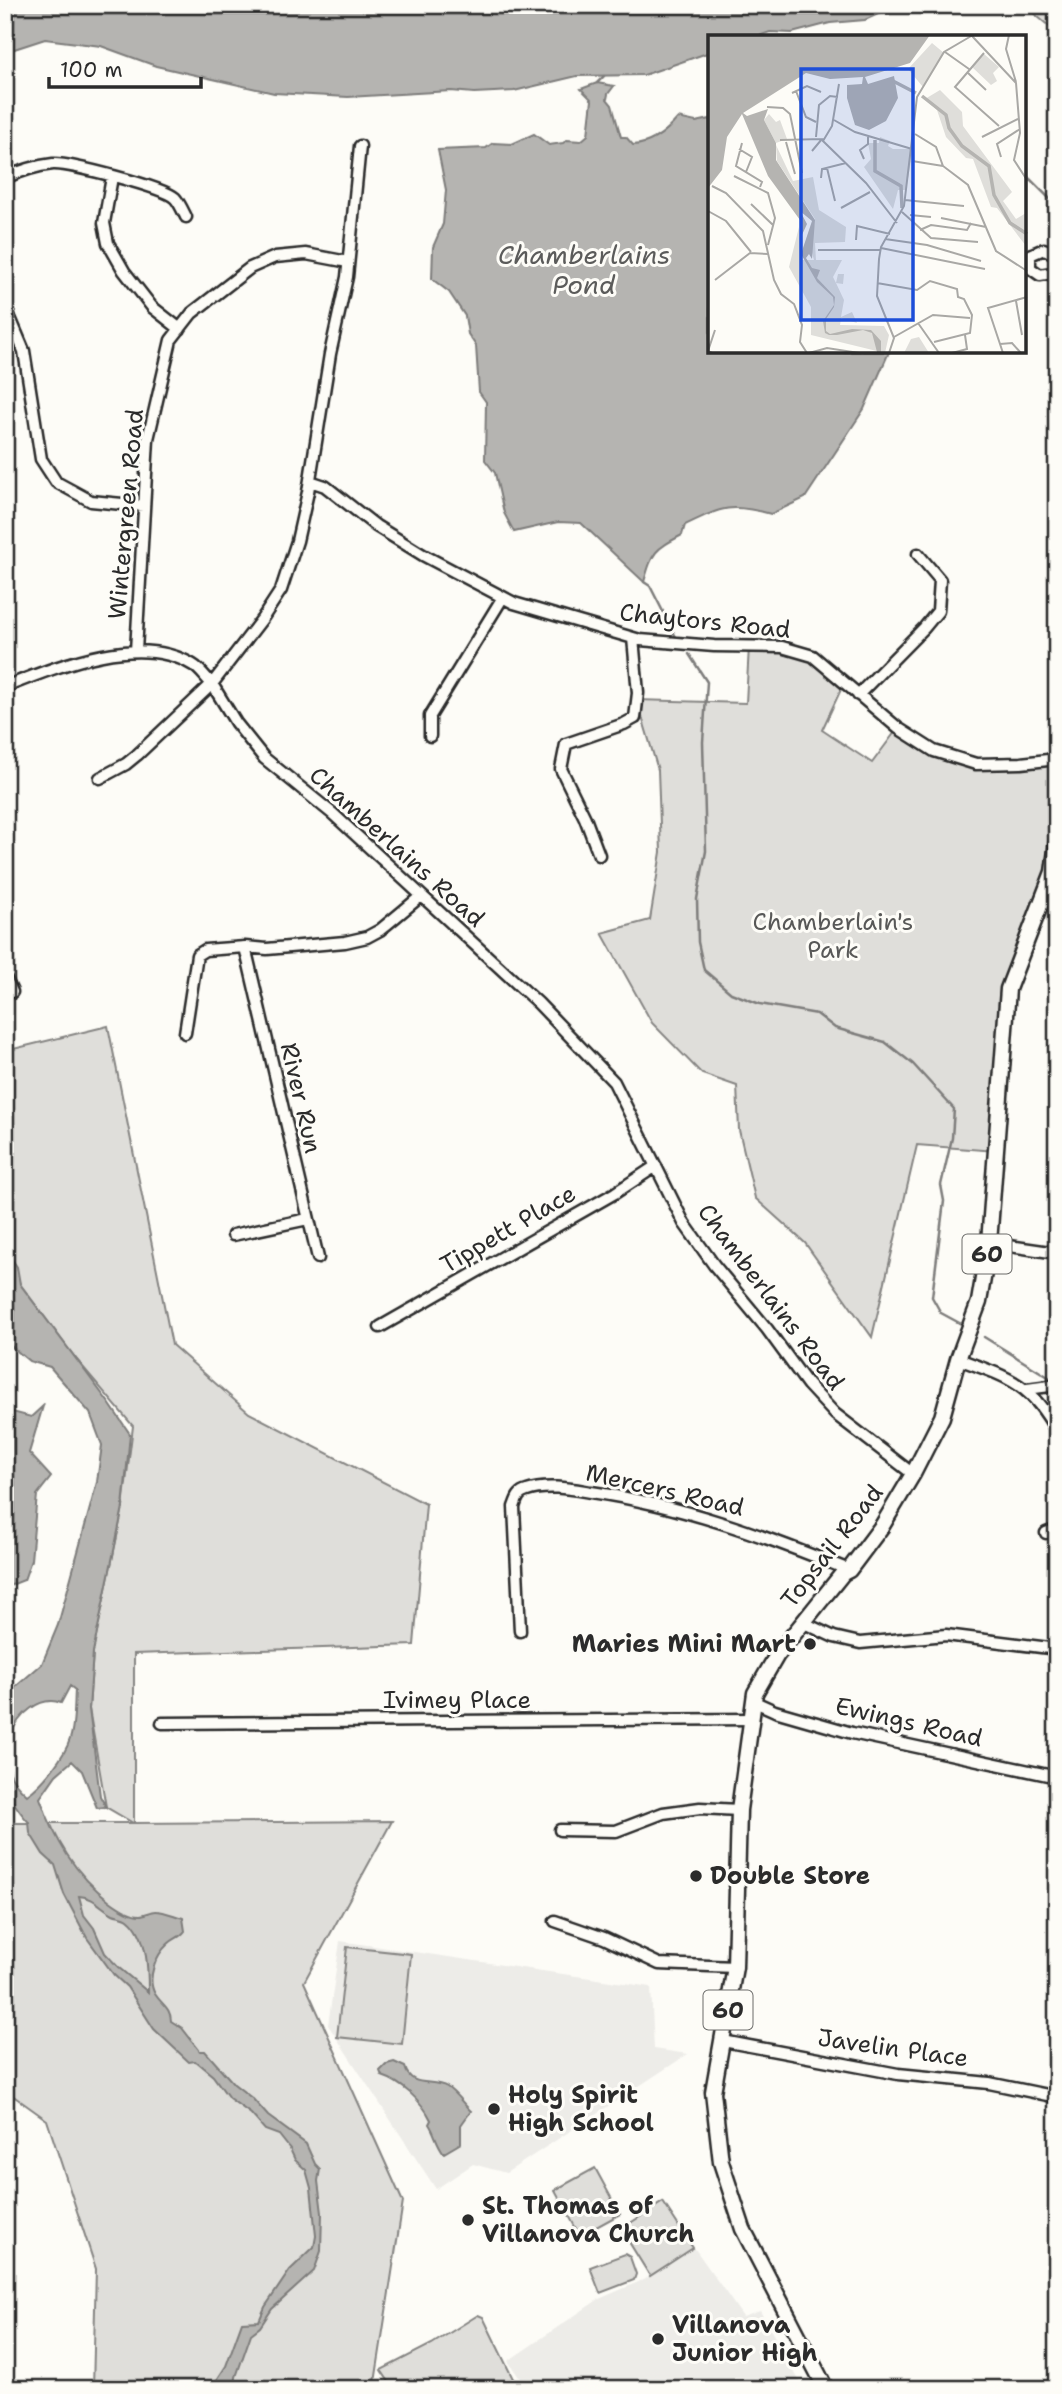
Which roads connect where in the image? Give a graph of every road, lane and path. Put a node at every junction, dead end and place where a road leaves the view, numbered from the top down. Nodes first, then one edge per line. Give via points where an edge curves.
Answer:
1 (360, 146) dead end
2 (113, 177) junction
3 (5, 178) edge
4 (186, 217) dead end
5 (1057, 255) edge
6 (348, 262) junction
7 (1057, 270) edge
8 (5, 306) edge
9 (180, 328) junction
10 (310, 481) junction
11 (143, 506) junction
12 (918, 554) dead end
13 (503, 597) junction
14 (633, 638) junction
15 (136, 651) junction
16 (212, 684) junction
17 (5, 687) edge
18 (858, 695) junction
19 (430, 736) dead end
20 (1057, 759) edge
21 (100, 778) dead end
22 (1057, 844) edge
23 (599, 855) dead end
24 (1055, 872) edge
25 (421, 896) junction
26 (245, 947) junction
27 (5, 977) edge
28 (12, 992) dead end
29 (186, 1033) dead end
30 (656, 1166) junction
31 (308, 1219) junction
32 (233, 1235) dead end
33 (989, 1243) junction
34 (1057, 1253) edge
35 (318, 1258) dead end
36 (380, 1327) dead end
37 (958, 1359) junction
38 (1057, 1385) edge
39 (1027, 1390) junction
40 (1057, 1432) edge
41 (914, 1474) junction
42 (1057, 1529) edge
43 (1046, 1533) dead end
44 (849, 1570) junction
45 (802, 1622) junction
46 (520, 1631) dead end
47 (1057, 1649) edge
48 (755, 1702) junction
49 (753, 1720) junction
50 (162, 1723) dead end
51 (1057, 1777) edge
52 (739, 1810) junction
53 (560, 1830) dead end
54 (555, 1921) dead end
55 (735, 1967) junction
56 (723, 2041) junction
57 (1057, 2097) edge
58 (826, 2389) edge

1 - 6 street
2 - 3 street via 55,164
2 - 4 street via 174,197
2 - 9 street via 104,223 108,243 152,307
5 - 7 street via 1044,249 1030,255 1030,268 1040,275
6 - 9 street, Wintergreen Road via 306,254 275,257 250,268 192,313
6 - 10 street
8 - 11 street via 24,351 41,459 56,481 91,501
9 - 11 street, Wintergreen Road via 171,340 158,388
10 - 13 street, Chaytors Road via 325,486 423,555
10 - 16 street via 281,590
11 - 15 street, Wintergreen Road
12 - 18 street via 940,580 938,611
13 - 14 street, Chaytors Road
13 - 19 street via 430,716
14 - 18 street, Chaytors Road via 782,647 813,656
14 - 23 street via 638,694 635,718 566,744 561,769
15 - 16 street, Chamberlains Road via 160,652 194,665
15 - 17 street, Chamberlains Road via 85,659
16 - 21 street via 137,755
16 - 25 street, Chamberlains Road via 264,758
18 - 20 street, Chaytors Road via 934,751 976,764
22 - 24 main road, Topsail Road / 60
24 - 33 main road, Topsail Road / 60 via 1008,989
25 - 26 street via 367,937 267,949
25 - 30 street, Chamberlains Road via 538,1003 614,1082
26 - 29 street via 205,950 197,955
26 - 31 street, River Run
27 - 28 street
30 - 36 street, Tippett Place
30 - 41 street, Chamberlains Road via 684,1223 808,1385 835,1414
31 - 32 street
31 - 35 street, River Run
33 - 34 street
33 - 37 main road, Topsail Road / 60 via 979,1302
37 - 39 street
37 - 41 main road, Topsail Road / 60 via 942,1417
38 - 39 street
39 - 40 street
41 - 44 main road, Topsail Road / 60
42 - 43 street
44 - 45 main road, Topsail Road / 60
44 - 46 street, Mercers Road via 715,1519 607,1494 572,1489 526,1491 514,1507
45 - 47 street via 860,1643 946,1635
45 - 48 main road, Topsail Road / 60 via 777,1655 755,1693
48 - 49 main road, Topsail Road / 60
48 - 51 street, Ewings Road via 852,1734
49 - 50 street, Ivimey Place
49 - 52 main road, Topsail Road / 60
52 - 53 street via 700,1808 663,1813 616,1831
52 - 55 main road, Topsail Road / 60
54 - 55 street via 659,1964
55 - 56 main road, Topsail Road / 60
56 - 57 street, Javelin Place via 898,2074 989,2083
56 - 58 main road, Topsail Road / 60 via 713,2092 721,2162 743,2229

